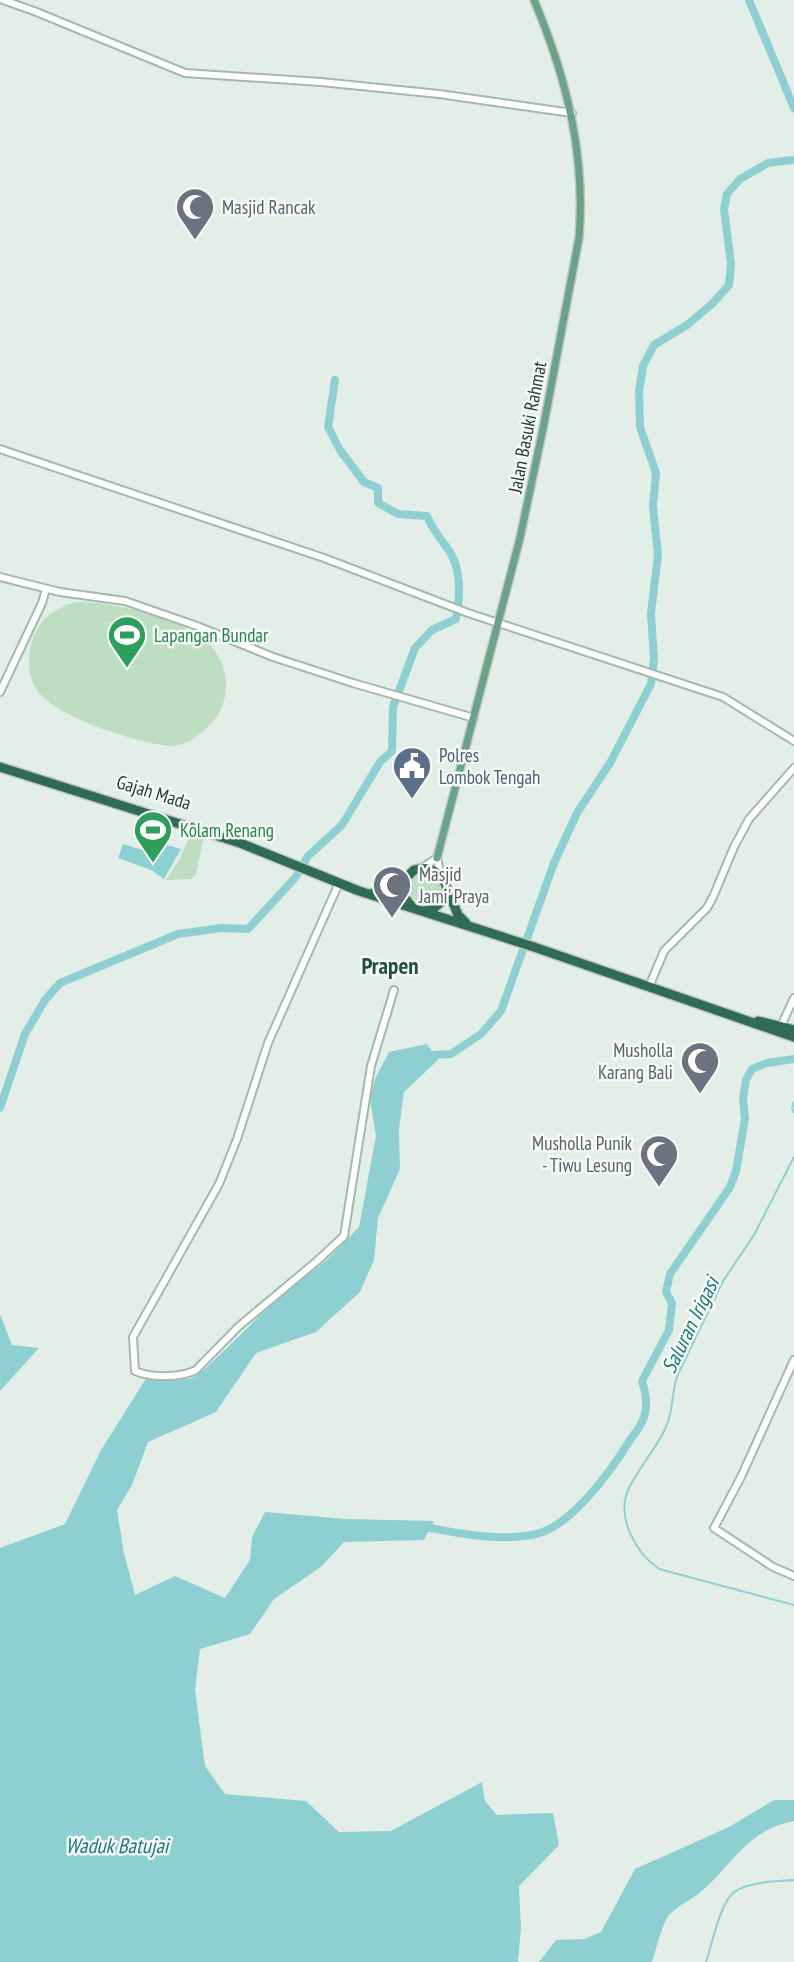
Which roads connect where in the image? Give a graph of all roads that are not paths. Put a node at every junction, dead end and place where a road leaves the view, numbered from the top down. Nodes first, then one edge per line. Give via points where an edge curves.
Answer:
1 (3, 0) edge
2 (534, 0) edge
3 (572, 113) junction
4 (0, 449) edge
5 (0, 577) edge
6 (46, 589) junction
7 (499, 624) junction
8 (0, 692) edge
9 (474, 718) junction
10 (794, 741) edge
11 (0, 761) edge
12 (0, 767) edge
13 (794, 768) edge
14 (437, 858) junction
15 (295, 862) junction
16 (306, 867) junction
17 (420, 868) junction
18 (441, 876) junction
19 (405, 879) junction
20 (339, 883) junction
21 (447, 888) junction
22 (418, 910) junction
23 (519, 942) junction
24 (649, 986) junction
25 (394, 990) dead end
26 (794, 998) edge
27 (781, 1026) junction
28 (794, 1030) edge
29 (794, 1037) edge
30 (794, 1360) edge
31 (794, 1576) edge

1 - 3 street via 185,73 321,82
2 - 3 main road, Jalan Basuki Rahmat
3 - 7 main road, Jalan Basuki Rahmat via 579,167 579,238
4 - 7 street via 331,560
5 - 6 street
6 - 8 street
6 - 9 street via 125,601 273,657
7 - 9 main road, Jalan Basuki Rahmat
7 - 10 street via 723,696
9 - 14 main road, Jalan Basuki Rahmat
11 - 15 highway, Gajah Mada via 212,829
12 - 15 highway, Gajah Mada
13 - 24 street via 749,820 707,908 664,951
14 - 17 street
14 - 18 street
15 - 16 highway
16 - 19 highway via 373,893 383,893
16 - 20 highway
17 - 18 highway
17 - 19 highway
18 - 21 highway
19 - 22 highway via 403,895
20 - 22 highway
20 - 25 street via 268,1043 219,1184 133,1337 135,1371 154,1375 196,1370 238,1327 344,1236 373,1059
21 - 22 highway via 438,906
21 - 23 highway via 464,922
22 - 23 highway
23 - 24 highway
24 - 27 highway
24 - 29 highway
26 - 27 street
27 - 28 highway
30 - 31 street via 714,1528

